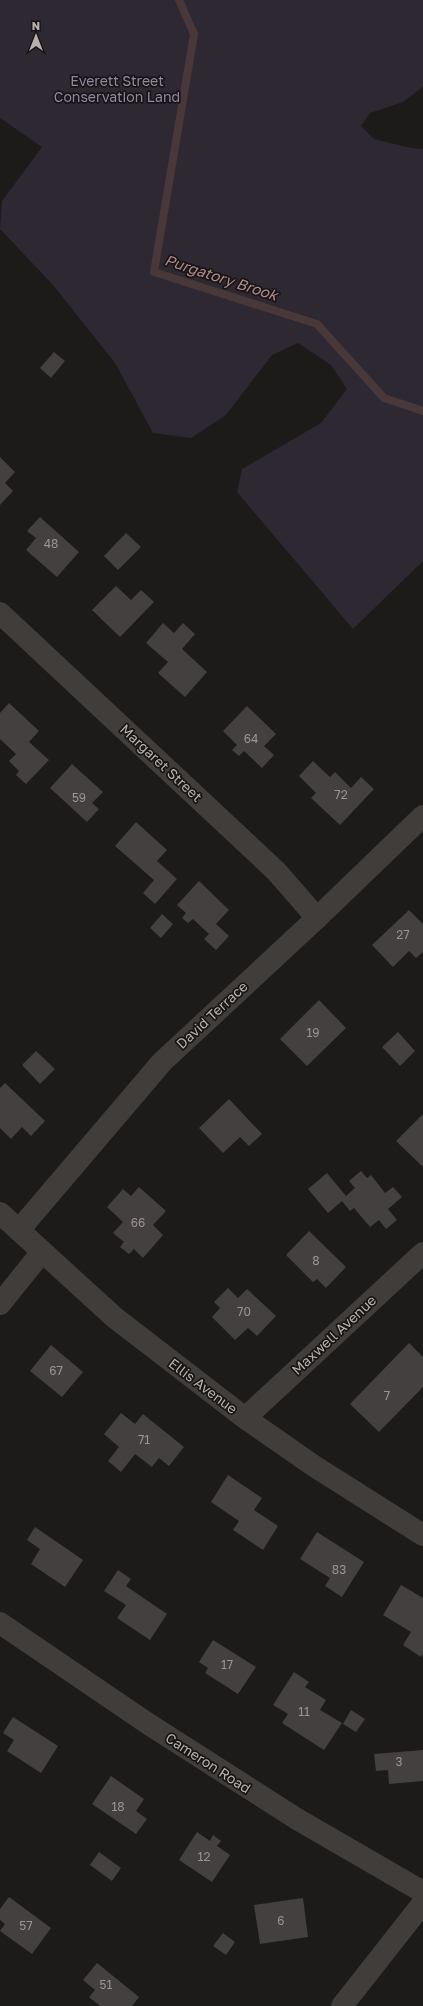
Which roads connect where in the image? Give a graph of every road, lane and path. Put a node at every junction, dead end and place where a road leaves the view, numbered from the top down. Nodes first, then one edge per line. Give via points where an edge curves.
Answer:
1 (0, 613) edge
2 (423, 816) edge
3 (317, 918) junction
4 (0, 1213) edge
5 (19, 1230) junction
6 (42, 1252) junction
7 (423, 1253) edge
8 (0, 1304) edge
9 (245, 1418) junction
10 (423, 1535) edge
11 (0, 1623) edge
12 (423, 1892) edge
13 (423, 1903) edge
14 (342, 2006) edge

1 - 3 street, Margaret Street via 276,871
2 - 3 street, David Terrace
3 - 5 street, David Terrace via 162,1062
4 - 5 street, Ellis Avenue
5 - 6 street, Ellis Avenue
6 - 8 street
6 - 9 street, Ellis Avenue via 114,1317
7 - 9 street, Maxwell Avenue
9 - 10 street, Ellis Avenue via 314,1466
11 - 12 street, Cameron Road via 147,1724 290,1815
13 - 14 street

